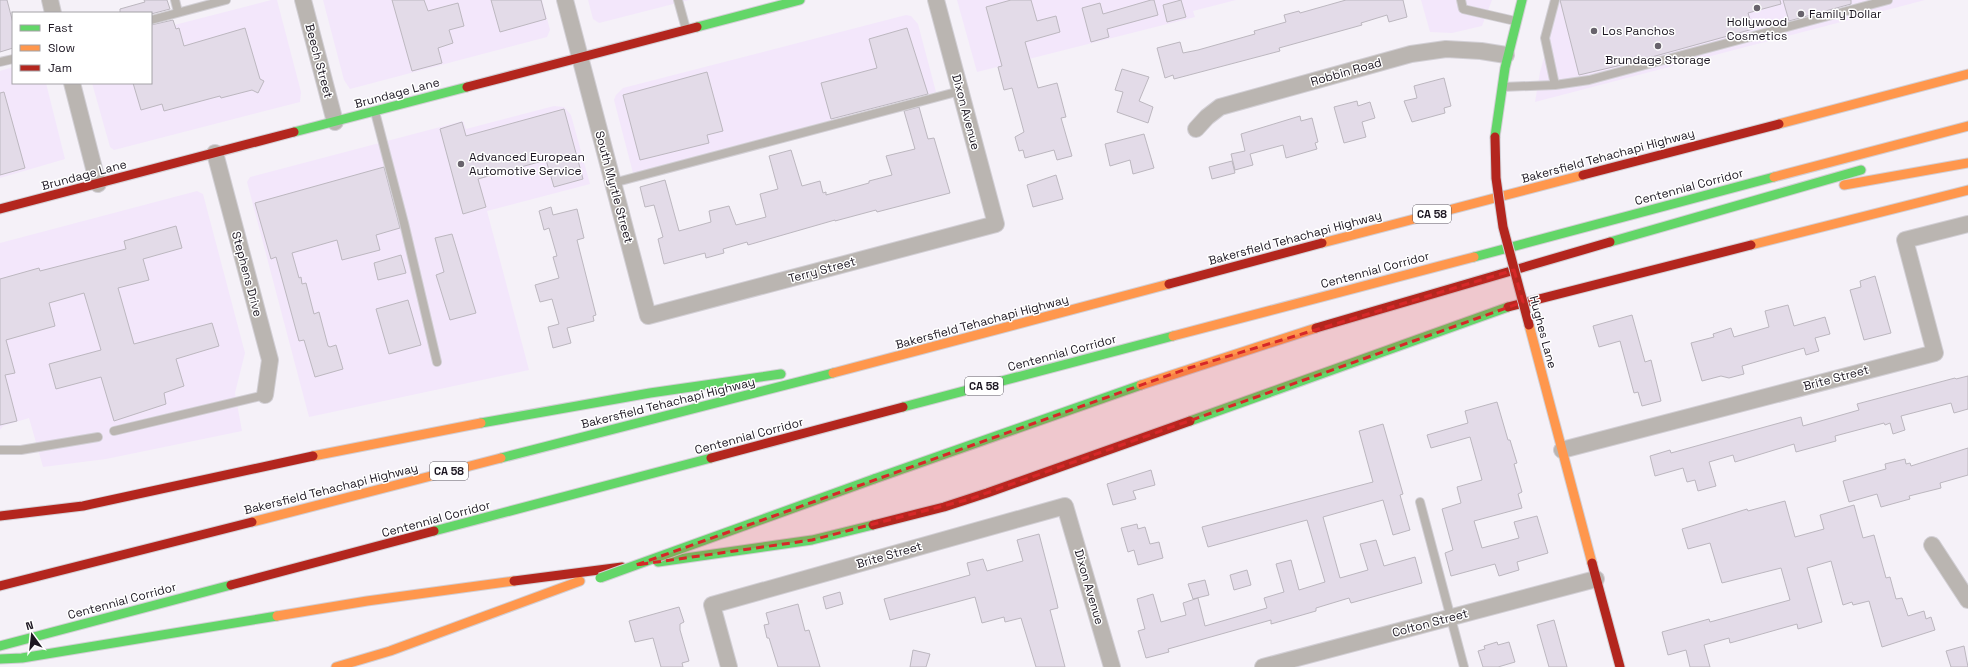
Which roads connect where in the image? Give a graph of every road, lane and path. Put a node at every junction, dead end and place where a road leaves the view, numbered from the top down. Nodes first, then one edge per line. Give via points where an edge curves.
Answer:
1 (50, 0) edge
2 (175, 0) edge
3 (226, 0) edge
4 (303, 0) edge
5 (565, 0) edge
6 (678, 0) edge
7 (800, 0) edge
8 (936, 0) edge
9 (1461, 0) edge
10 (1522, 0) edge
11 (1555, 0) edge
12 (1888, 0) edge
13 (53, 12) edge
14 (178, 12) junction
15 (152, 20) edge
16 (1516, 22) junction
17 (686, 30) junction
18 (1506, 55) junction
19 (580, 58) junction
20 (12, 59) edge
21 (0, 62) edge
22 (1968, 74) edge
23 (72, 84) edge
24 (1555, 85) junction
25 (1500, 87) junction
26 (960, 91) junction
27 (374, 112) junction
28 (335, 122) junction
29 (1968, 126) edge
30 (1196, 129) dead end
31 (215, 153) junction
32 (1968, 163) edge
33 (1871, 167) dead end
34 (613, 183) junction
35 (98, 184) junction
36 (1805, 186) junction
37 (1968, 190) edge
38 (0, 209) edge
39 (996, 224) joint
40 (1968, 224) edge
41 (648, 316) joint
42 (897, 357) junction
43 (437, 362) dead end
44 (805, 371) dead end
45 (789, 373) dead end
46 (265, 395) joint
47 (114, 431) dead end
48 (98, 437) dead end
49 (0, 450) edge
50 (1562, 450) junction
51 (1420, 502) dead end
52 (1065, 506) joint
53 (0, 516) edge
54 (1932, 545) dead end
55 (1596, 578) junction
56 (0, 586) edge
57 (1968, 600) edge
58 (1451, 617) junction
59 (0, 646) edge
60 (0, 659) edge
61 (336, 667) edge
62 (729, 667) edge
63 (1112, 667) edge
64 (1263, 667) edge
65 (1464, 667) edge
66 (1620, 667) edge

1 - 13 street
2 - 14 lane
3 - 14 lane
4 - 28 street, Beech Street
5 - 19 street, South Myrtle Street
6 - 17 lane
7 - 17 main road, Brundage Lane
8 - 26 street, Dixon Avenue
9 - 16 lane via 1463,9
10 - 16 main road, Hughes Lane
11 - 24 lane via 1545,38
12 - 24 lane via 1588,80
14 - 15 lane
16 - 18 main road, Hughes Lane
17 - 19 main road, Brundage Lane
18 - 25 main road, Hughes Lane
18 - 30 street, Robbin Road via 1446,49 1410,54 1220,107 1207,116
19 - 27 main road, Brundage Lane
19 - 34 street, South Myrtle Street
20 - 21 lane
22 - 42 main road, Bakersfield Tehachapi Highway / CA 58
23 - 35 street
24 - 25 lane
25 - 50 main road, Hughes Lane, bridge via 1495,138 1496,178 1503,227
26 - 34 lane
26 - 39 street, Dixon Avenue
27 - 28 main road, Brundage Lane
27 - 43 lane
28 - 31 main road, Brundage Lane
29 - 59 main road, Centennial Corridor / CA 58
31 - 35 main road, Brundage Lane
31 - 46 street, Stephens Drive via 270,360
32 - 36 main road via 1823,188
33 - 36 main road
34 - 41 street, South Myrtle Street
35 - 38 main road, Brundage Lane
36 - 61 main road, bridge via 1270,342 1103,397 597,580 580,581 390,651
37 - 60 main road via 1511,306 970,499 831,536 770,547 367,601 22,658
39 - 41 street, Terry Street
40 - 50 street, Brite Street via 1905,240 1935,353
42 - 44 main road
42 - 56 main road, Bakersfield Tehachapi Highway / CA 58
45 - 53 main road via 545,411 83,506
46 - 47 lane
48 - 49 lane via 21,450
50 - 55 main road, Hughes Lane
51 - 58 lane
52 - 62 street, Brite Street via 712,605
52 - 63 street, Dixon Avenue
54 - 57 street
55 - 58 street, Colton Street
55 - 66 main road, Hughes Lane
58 - 64 street, Colton Street
58 - 65 lane

